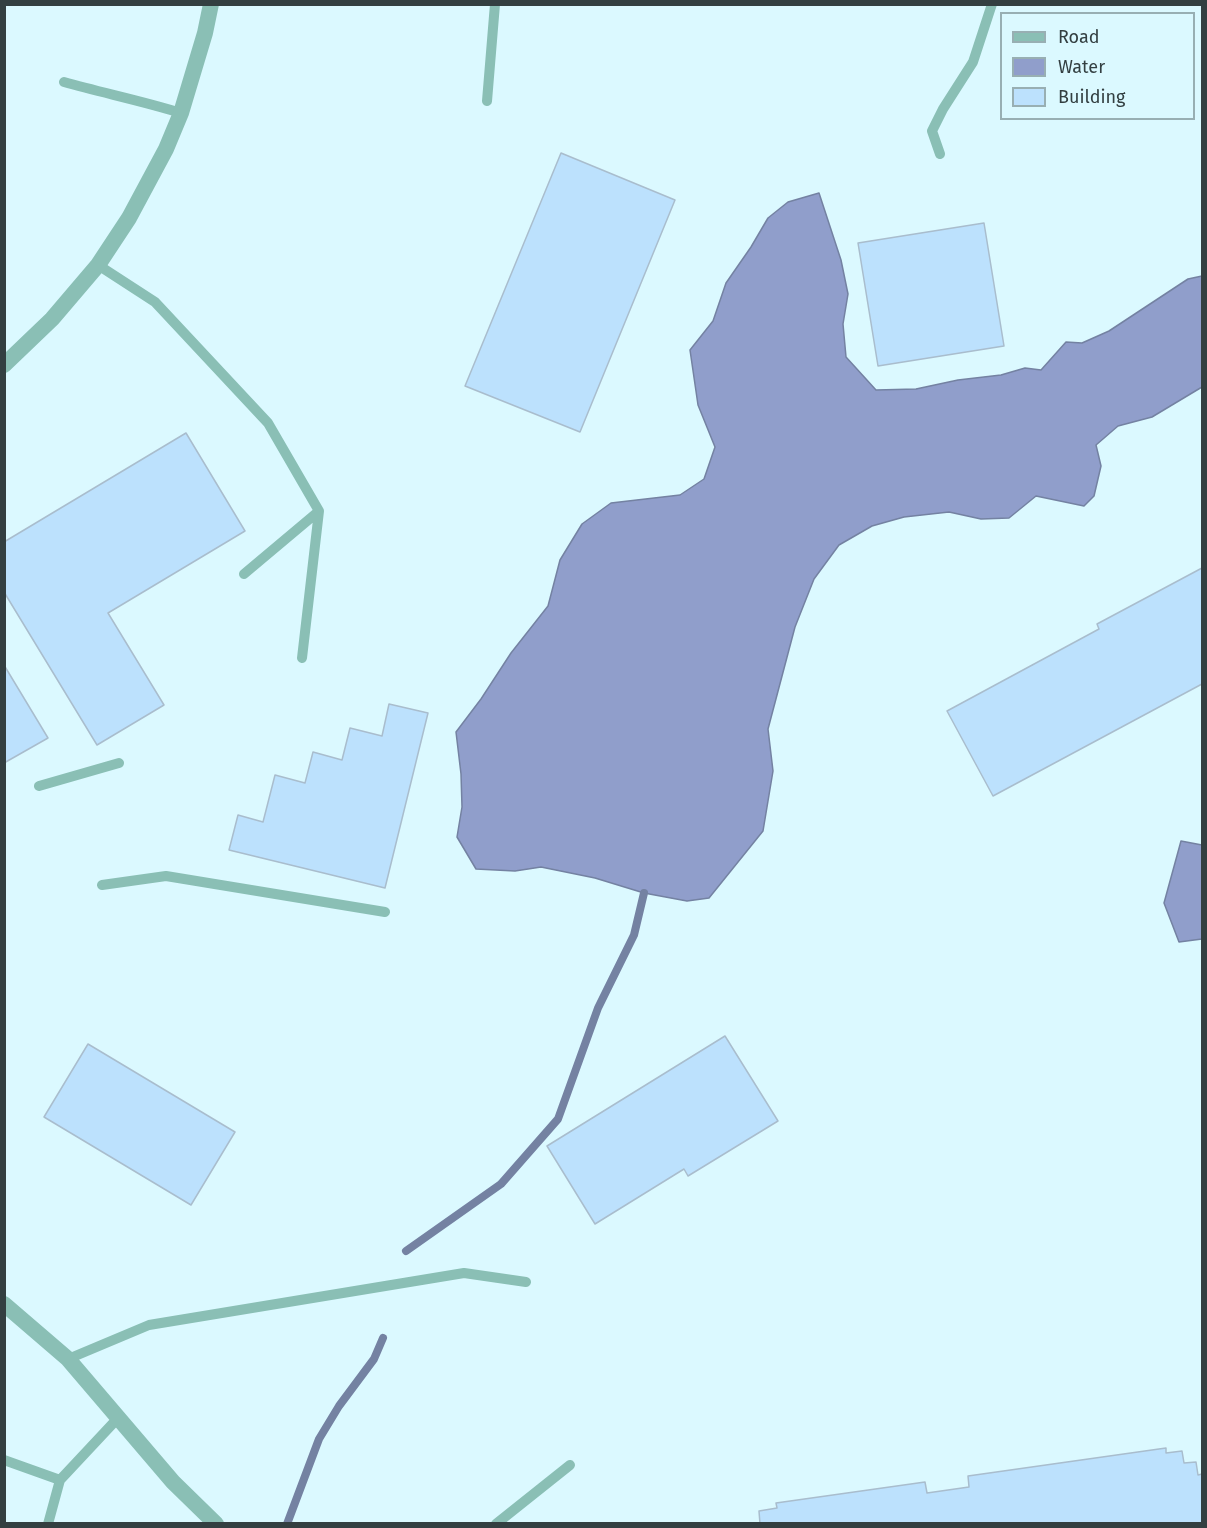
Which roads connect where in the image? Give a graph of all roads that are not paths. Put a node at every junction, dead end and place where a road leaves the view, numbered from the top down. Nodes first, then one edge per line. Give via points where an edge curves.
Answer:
1 (211, 4) edge
2 (495, 4) edge
3 (992, 4) edge
4 (64, 82) dead end
5 (487, 101) dead end
6 (181, 113) junction
7 (940, 154) dead end
8 (98, 265) junction
9 (4, 365) edge
10 (319, 511) junction
11 (244, 574) dead end
12 (302, 658) dead end
13 (119, 763) dead end
14 (39, 786) dead end
15 (102, 885) dead end
16 (385, 912) dead end
17 (526, 1282) dead end
18 (4, 1304) edge
19 (68, 1359) junction
20 (118, 1418) junction
21 (4, 1460) edge
22 (570, 1465) dead end
23 (60, 1480) junction
24 (48, 1524) edge
25 (216, 1524) edge
26 (496, 1524) edge

1 - 6 street
2 - 5 lane
3 - 7 lane via 973,62 932,131
4 - 6 lane
6 - 8 street via 129,218
8 - 9 street via 52,319
8 - 10 lane via 155,302 267,423
10 - 11 lane
10 - 12 lane
13 - 14 lane
15 - 16 lane via 166,876
17 - 19 lane via 464,1273 149,1325
18 - 19 street
19 - 20 street
20 - 23 lane
20 - 25 street via 173,1482
21 - 23 lane
22 - 26 lane
23 - 24 lane

